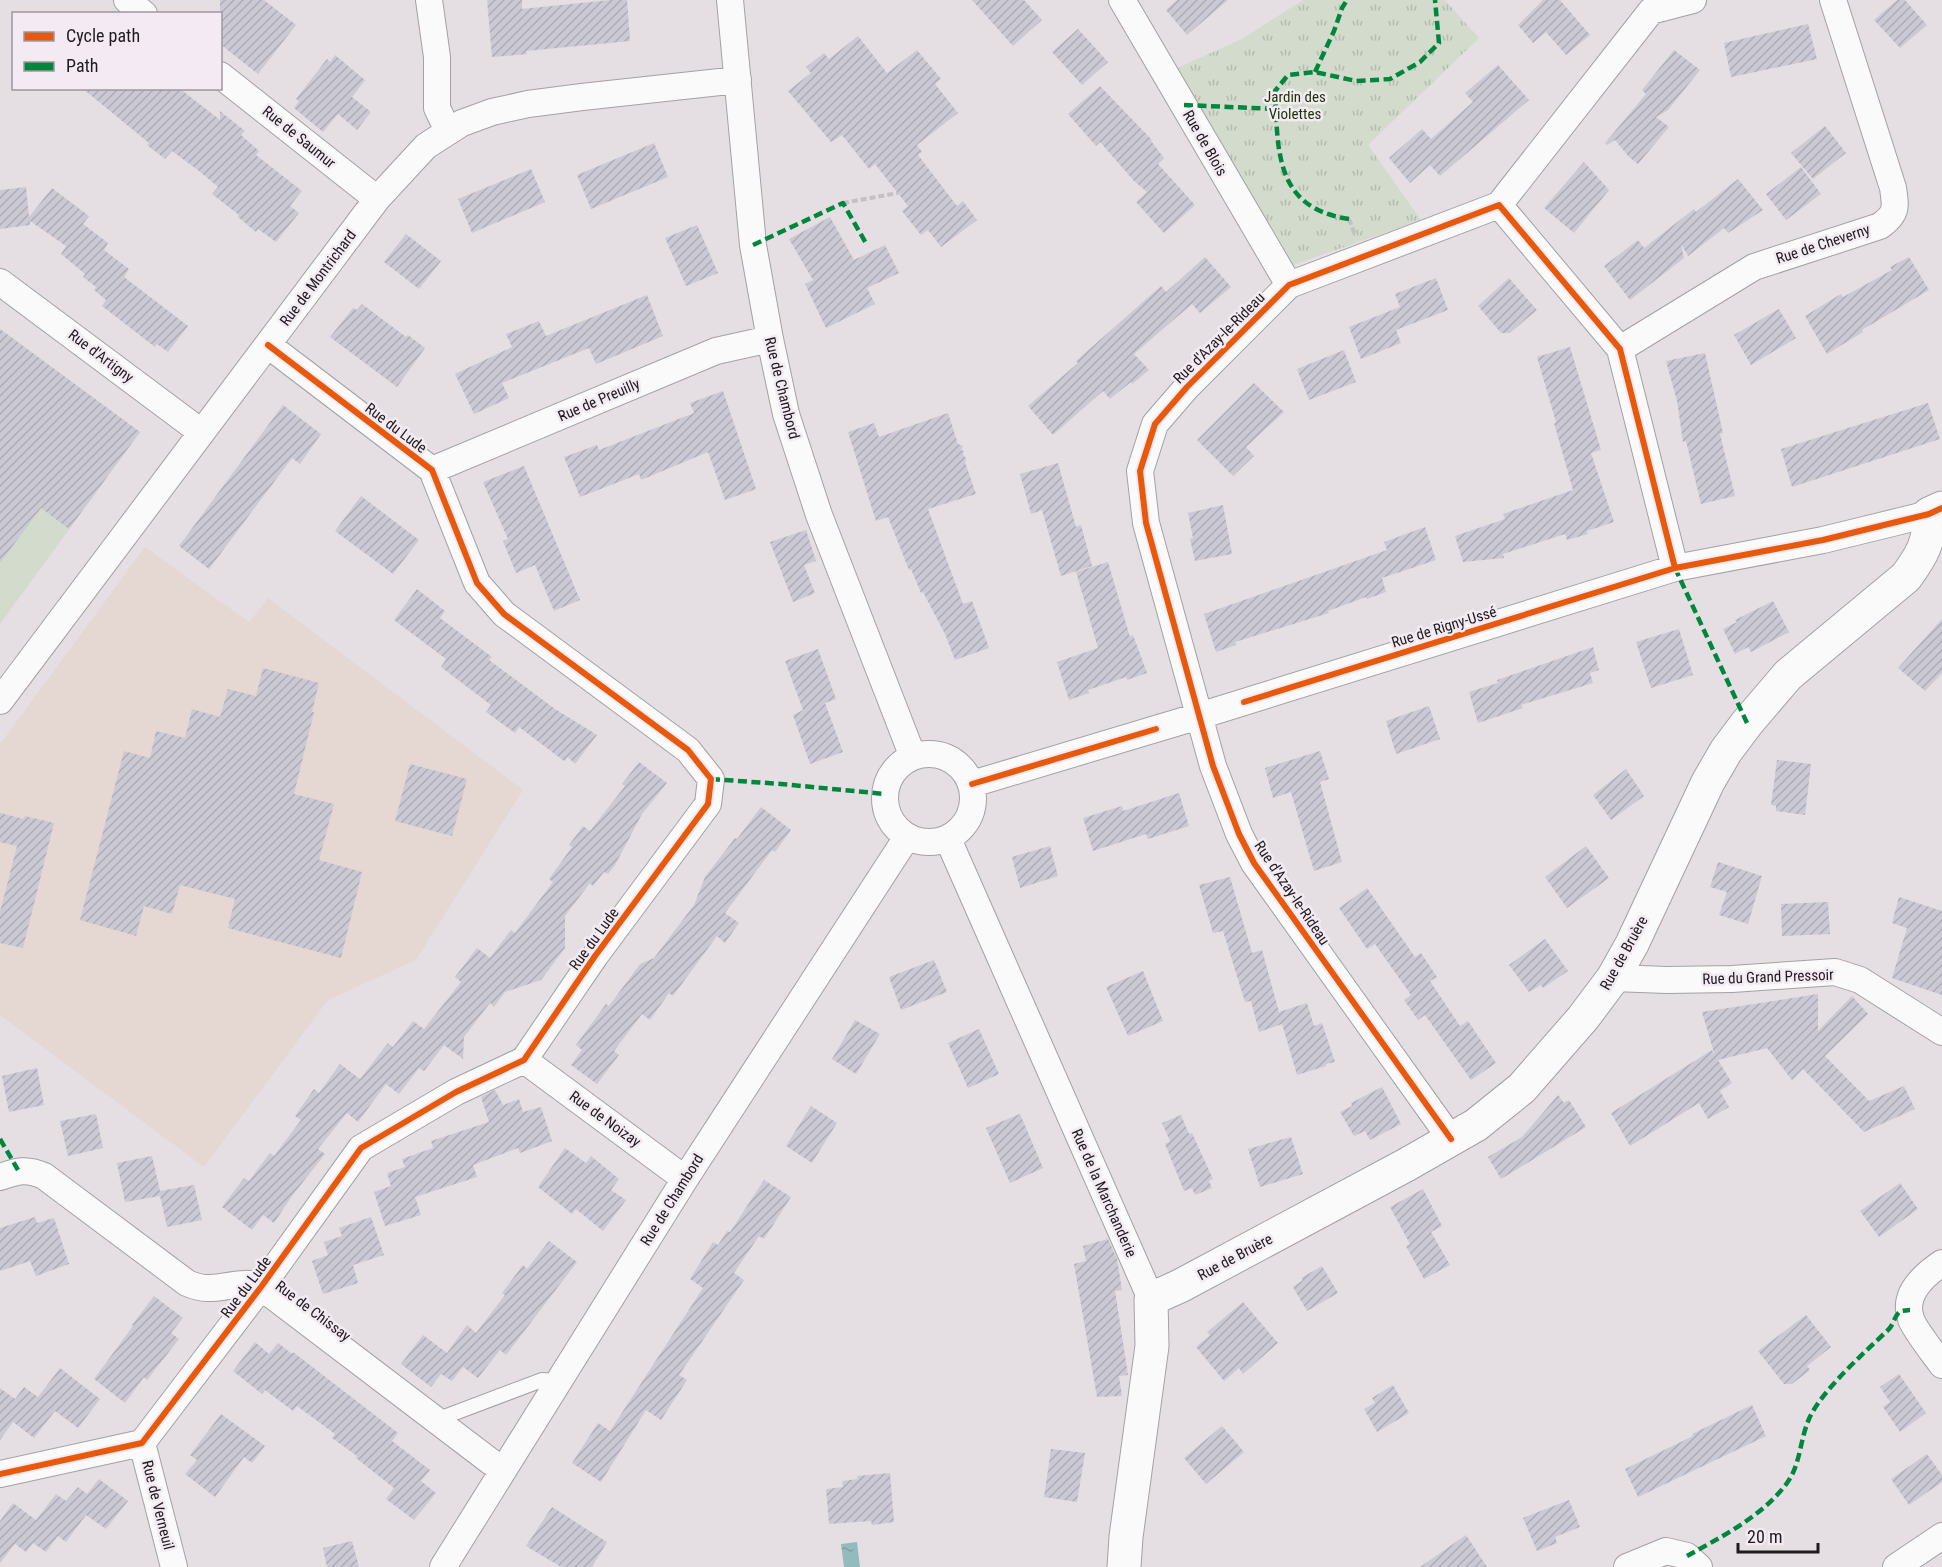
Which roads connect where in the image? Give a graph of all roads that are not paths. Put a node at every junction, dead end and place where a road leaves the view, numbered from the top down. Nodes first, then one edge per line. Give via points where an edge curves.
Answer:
1 (127, 0) edge
2 (429, 0) edge
3 (730, 0) edge
4 (1122, 0) edge
5 (1694, 0) edge
6 (1833, 0) edge
7 (1647, 5) edge
8 (142, 12) edge
9 (222, 77) edge
10 (738, 80) junction
11 (448, 131) junction
12 (377, 199) junction
13 (1499, 205) junction
14 (0, 282) edge
15 (1288, 285) junction
16 (770, 339) junction
17 (267, 345) junction
18 (1620, 349) junction
19 (201, 432) junction
20 (432, 470) junction
21 (1936, 511) edge
22 (1675, 568) junction
23 (0, 701) edge
24 (1199, 716) junction
25 (913, 757) junction
26 (972, 784) junction
27 (907, 837) junction
28 (948, 839) junction
29 (1613, 978) junction
30 (1942, 1032) edge
31 (524, 1060) junction
32 (1451, 1139) junction
33 (0, 1177) edge
34 (686, 1179) junction
35 (1942, 1263) edge
36 (261, 1287) junction
37 (1151, 1299) junction
38 (1942, 1365) edge
39 (560, 1381) junction
40 (436, 1420) junction
41 (142, 1443) junction
42 (503, 1471) junction
43 (0, 1474) edge
44 (1942, 1536) edge
45 (174, 1567) edge
46 (443, 1567) edge
47 (1124, 1567) edge
48 (1628, 1567) edge
49 (1698, 1567) edge
50 (1896, 1567) edge

1 - 8 street
2 - 11 street via 437,57 437,108
3 - 10 street, Rue de Chambord
4 - 15 street, Rue de Blois
5 - 7 street
6 - 18 street, Rue de Cheverny via 1893,188 1896,205 1891,218 1880,226 1754,267
7 - 13 street
9 - 12 street, Rue de Saumur
10 - 11 street, Rue de Montrichard via 528,104 492,112
10 - 16 street, Rue de Chambord via 753,245
11 - 12 street, Rue de Montrichard via 426,146
12 - 17 street, Rue de Montrichard
13 - 15 street, Rue d'Azay-le-Rideau
13 - 18 street
14 - 19 street, Rue d'Artigny
15 - 24 street, Rue d'Azay-le-Rideau via 1155,424 1140,471 1146,523
16 - 20 street, Rue de Preuilly via 716,351
16 - 25 street, Rue de Chambord via 786,414 819,515
17 - 19 street, Rue de Montrichard
17 - 20 street, Rue du Lude
18 - 22 street
19 - 23 street, Rue de Montrichard
20 - 31 street, Rue du Lude via 477,583 504,614 688,750 711,779 708,804 595,956
21 - 22 street, Rue de Rigny-Ussé via 1823,540
21 - 29 street, Rue de Bruère via 1920,558 1906,577 1788,675 1726,751
22 - 24 street, Rue de Rigny-Ussé
24 - 26 street, Rue de Rigny-Ussé
24 - 32 street, Rue d'Azay-le-Rideau via 1224,798 1254,863
25 - 26 street via 941,755 965,771
25 - 27 street via 894,771 885,794 890,819
26 - 28 street via 970,816 961,830
27 - 28 street via 927,843
27 - 34 street, Rue de Chambord
28 - 37 street, Rue de la Marchanderie
29 - 30 street, Rue du Grand Pressoir via 1721,979 1835,972 1860,981
29 - 32 street, Rue de Bruère via 1522,1088 1476,1125
31 - 34 street, Rue de Noizay
31 - 36 street, Rue du Lude via 456,1092 361,1148
32 - 37 street, Rue de Bruère
33 - 36 street, Rue de Chissay via 18,1170 44,1176 187,1283 208,1288 243,1283
34 - 39 street, Rue de Chambord
35 - 38 street via 1924,1275 1909,1297 1910,1318
36 - 40 street, Rue de Chissay
36 - 41 street, Rue du Lude
37 - 47 street, Rue de la Marchanderie via 1152,1346
39 - 40 lane via 542,1380
39 - 42 street, Rue de Chambord
40 - 42 street, Rue de Chissay
41 - 43 street
41 - 45 street, Rue de Verneuil
42 - 46 street, Rue de Chambord
44 - 50 street
48 - 49 street via 1666,1551 1687,1556

